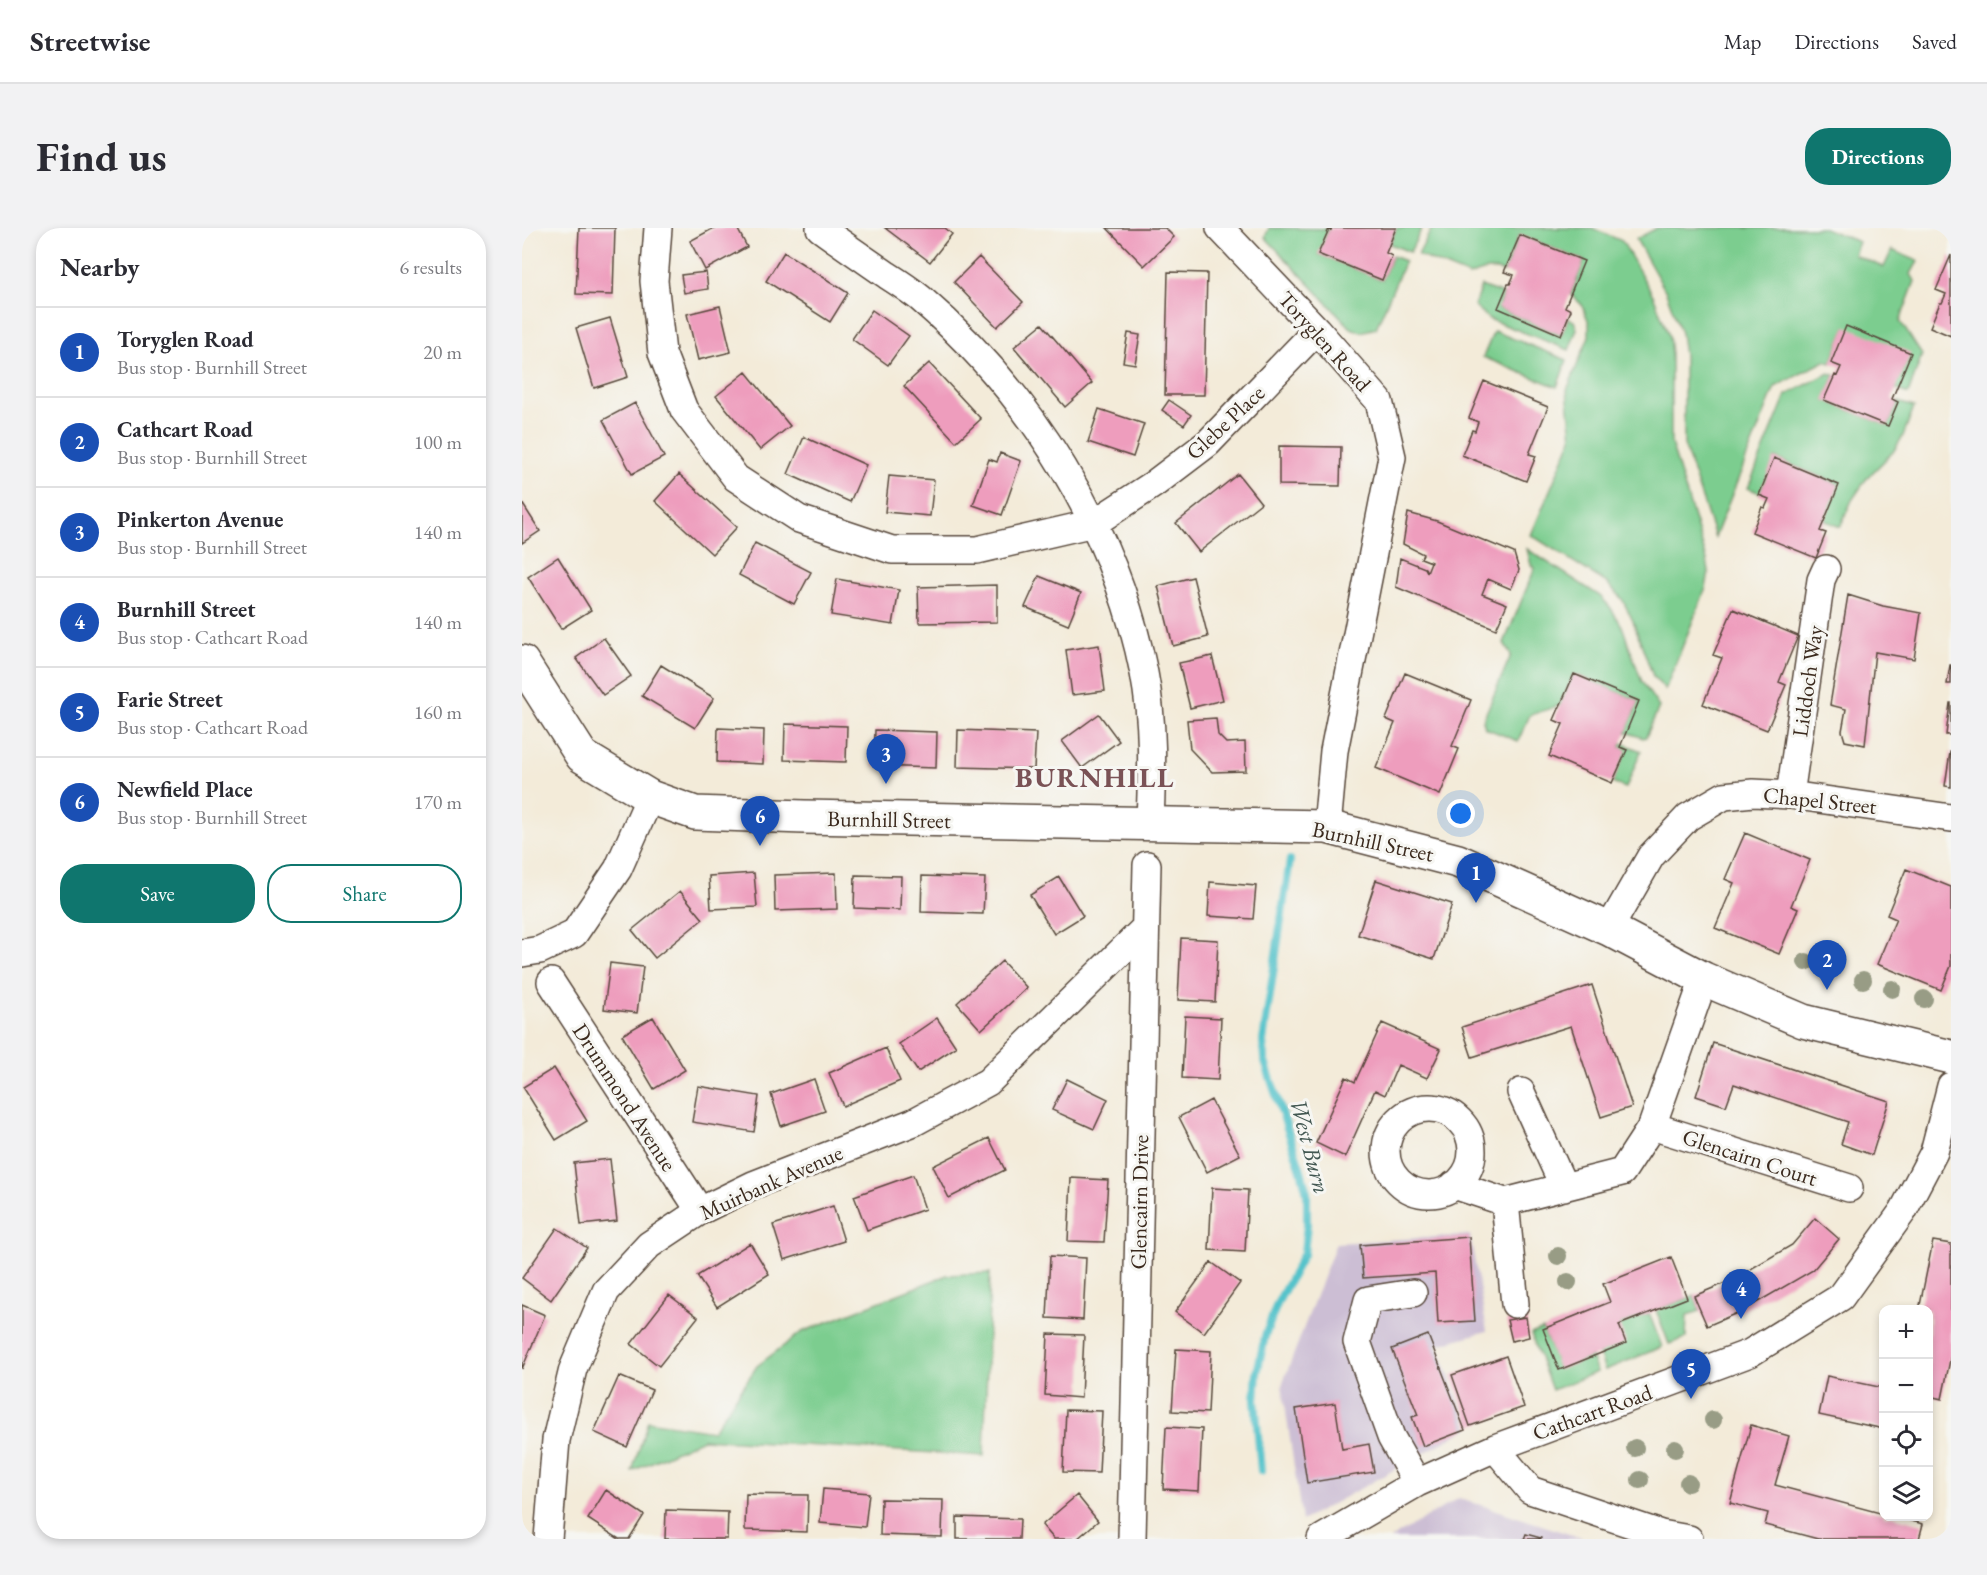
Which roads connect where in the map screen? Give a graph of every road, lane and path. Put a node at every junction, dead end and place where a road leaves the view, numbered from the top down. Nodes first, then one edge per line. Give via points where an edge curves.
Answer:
1 (658, 228) edge
2 (820, 228) edge
3 (1220, 228) edge
4 (1317, 330) junction
5 (1094, 523) junction
6 (1826, 569) dead end
7 (522, 662) edge
8 (1790, 795) junction
9 (650, 797) junction
10 (1951, 818) edge
11 (1150, 822) junction
12 (1327, 826) junction
13 (1147, 865) dead end
14 (1144, 929) junction
15 (1609, 929) junction
16 (522, 953) edge
17 (1704, 980) junction
18 (551, 982) dead end
19 (1951, 1057) edge
20 (1951, 1086) edge
21 (1521, 1092) dead end
22 (1652, 1126) junction
23 (1454, 1185) dead end
24 (1564, 1187) junction
25 (1848, 1188) dead end
26 (1505, 1202) junction
27 (700, 1211) junction
28 (1413, 1293) dead end
29 (1515, 1304) dead end
30 (1495, 1448) junction
31 (1417, 1483) junction
32 (1661, 1537) edge
33 (548, 1539) edge
34 (1132, 1539) edge
35 (1321, 1539) edge
36 (1689, 1539) edge

1 - 5 street via 654,281 662,353 684,410 736,478 799,519 892,549 977,550
2 - 5 street via 919,297 974,349 1052,449
3 - 4 street, Toryglen Road
4 - 5 street, Glebe Place via 1208,443
4 - 12 street, Toryglen Road via 1379,401 1392,457 1334,751
5 - 11 street via 1123,592 1144,674 1153,742
6 - 8 street, Liddoch Way via 1821,580
7 - 9 main road, Burnhill Street via 582,756
8 - 10 street, Chapel Street
8 - 15 street, Chapel Street via 1724,796 1688,817 1651,856
9 - 11 main road, Burnhill Street via 695,813
9 - 16 street via 618,869 574,934 540,950
11 - 12 main road, Burnhill Street
12 - 15 main road, Burnhill Street via 1458,861
13 - 14 street, Glencairn Drive
14 - 27 street, Muirbank Avenue via 988,1082 914,1122 753,1185
14 - 34 street, Glencairn Drive
15 - 17 main road, Burnhill Street
17 - 19 main road, Burnhill Street via 1803,1021
17 - 22 street
18 - 27 street, Drummond Avenue
20 - 30 street, Cathcart Road via 1934,1152 1908,1202 1840,1298 1750,1353
21 - 24 street
22 - 24 street via 1622,1172
22 - 25 street, Glencairn Court
23 - 26 street
24 - 26 street
26 - 29 street
27 - 33 street, Muirbank Avenue via 649,1245 606,1291 573,1369 556,1440
28 - 31 street via 1368,1300 1357,1342 1391,1437
30 - 31 street, Cathcart Road
30 - 32 street via 1530,1490
31 - 35 street, Cathcart Road
32 - 36 street

